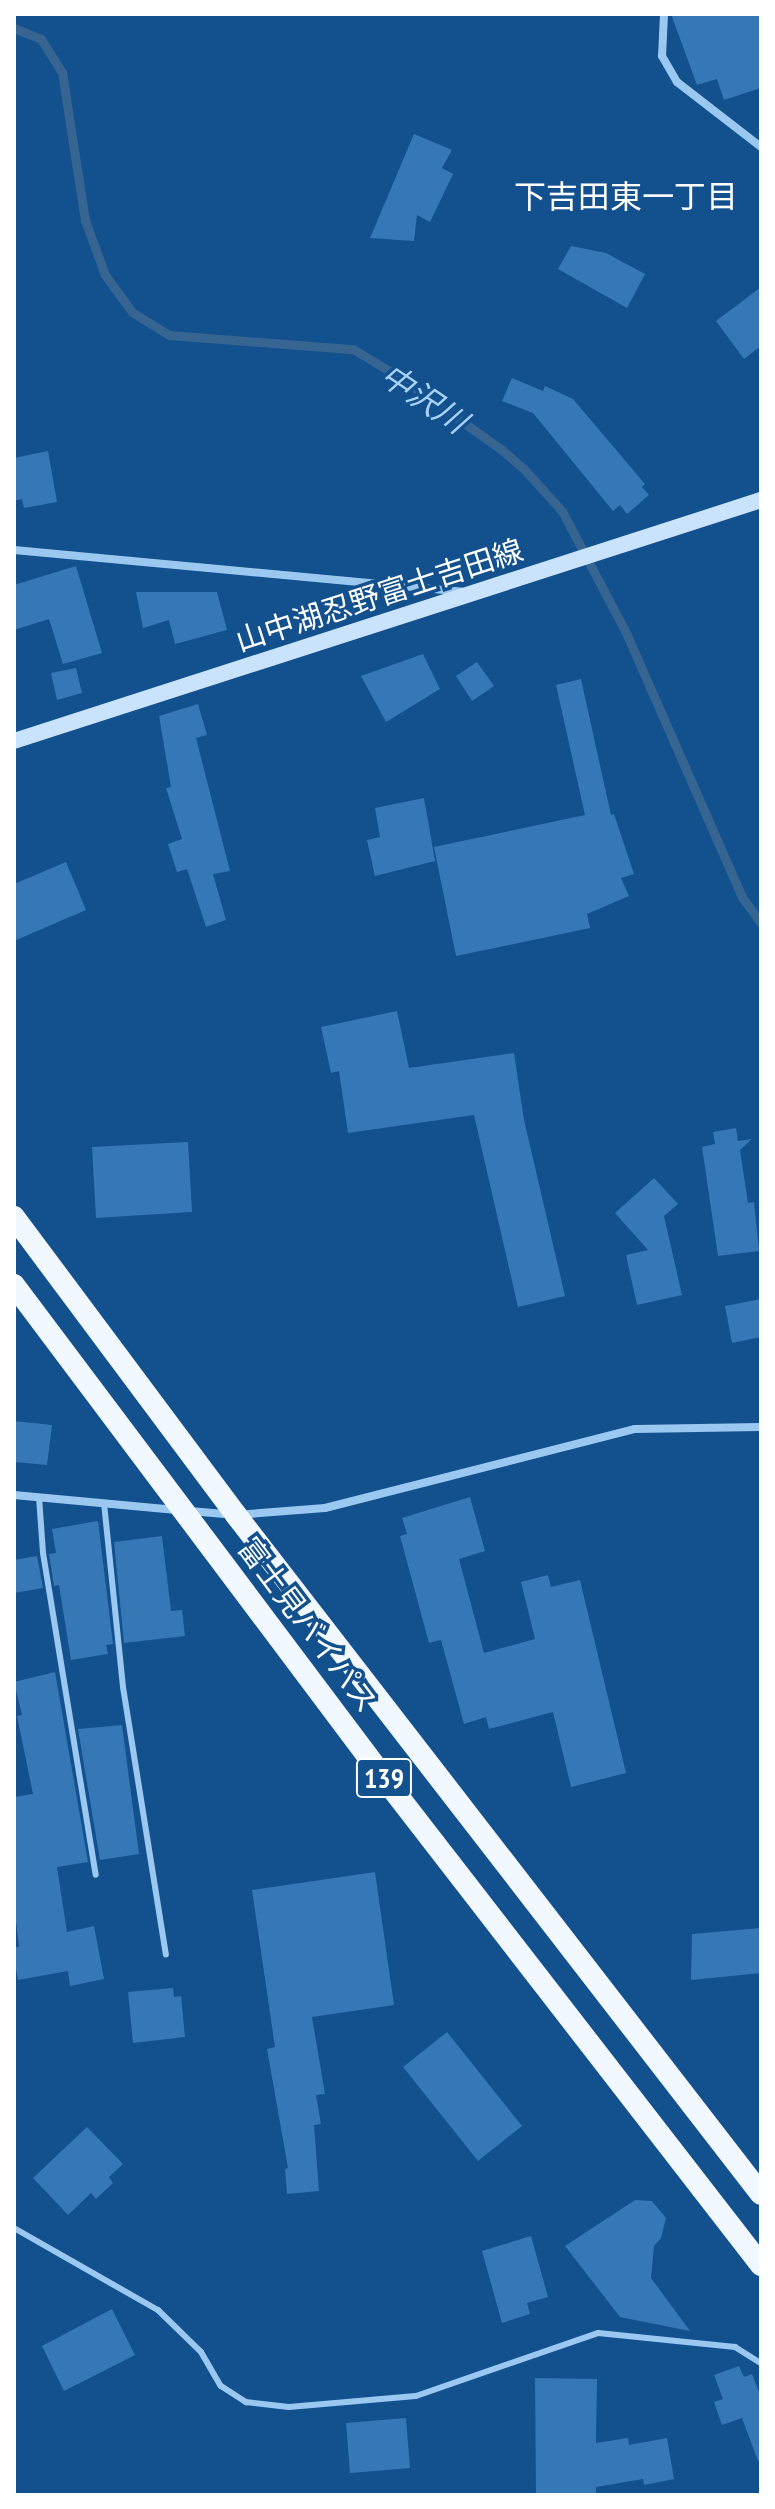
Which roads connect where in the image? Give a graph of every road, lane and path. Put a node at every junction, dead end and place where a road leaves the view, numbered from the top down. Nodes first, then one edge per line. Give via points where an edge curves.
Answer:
1 (664, 14) edge
2 (761, 147) edge
3 (761, 500) edge
4 (14, 550) edge
5 (478, 594) junction
6 (14, 741) edge
7 (14, 1217) edge
8 (14, 1285) edge
9 (761, 1427) edge
10 (14, 1495) edge
11 (39, 1497) junction
12 (104, 1503) junction
13 (185, 1511) junction
14 (236, 1515) junction
15 (96, 1875) dead end
16 (166, 1955) dead end
17 (761, 2194) edge
18 (14, 2228) edge
19 (761, 2265) edge
20 (761, 2363) edge

1 - 2 street via 662,56 677,82
3 - 5 main road, 山中湖忍野富士吉田線
4 - 5 street
5 - 6 main road, 山中湖忍野富士吉田線
7 - 14 highway, 富士見バイパス / 139
8 - 13 highway, 富士見バイパス / 139
9 - 14 street via 635,1429 325,1508
10 - 11 street
11 - 12 street
11 - 15 lane via 43,1553
12 - 13 street
12 - 16 lane via 123,1687
13 - 14 street
13 - 19 highway, 富士見バイパス / 139
14 - 17 highway, 富士見バイパス / 139
18 - 20 lane via 158,2310 201,2352 221,2386 246,2402 289,2407 416,2396 598,2333 735,2347

